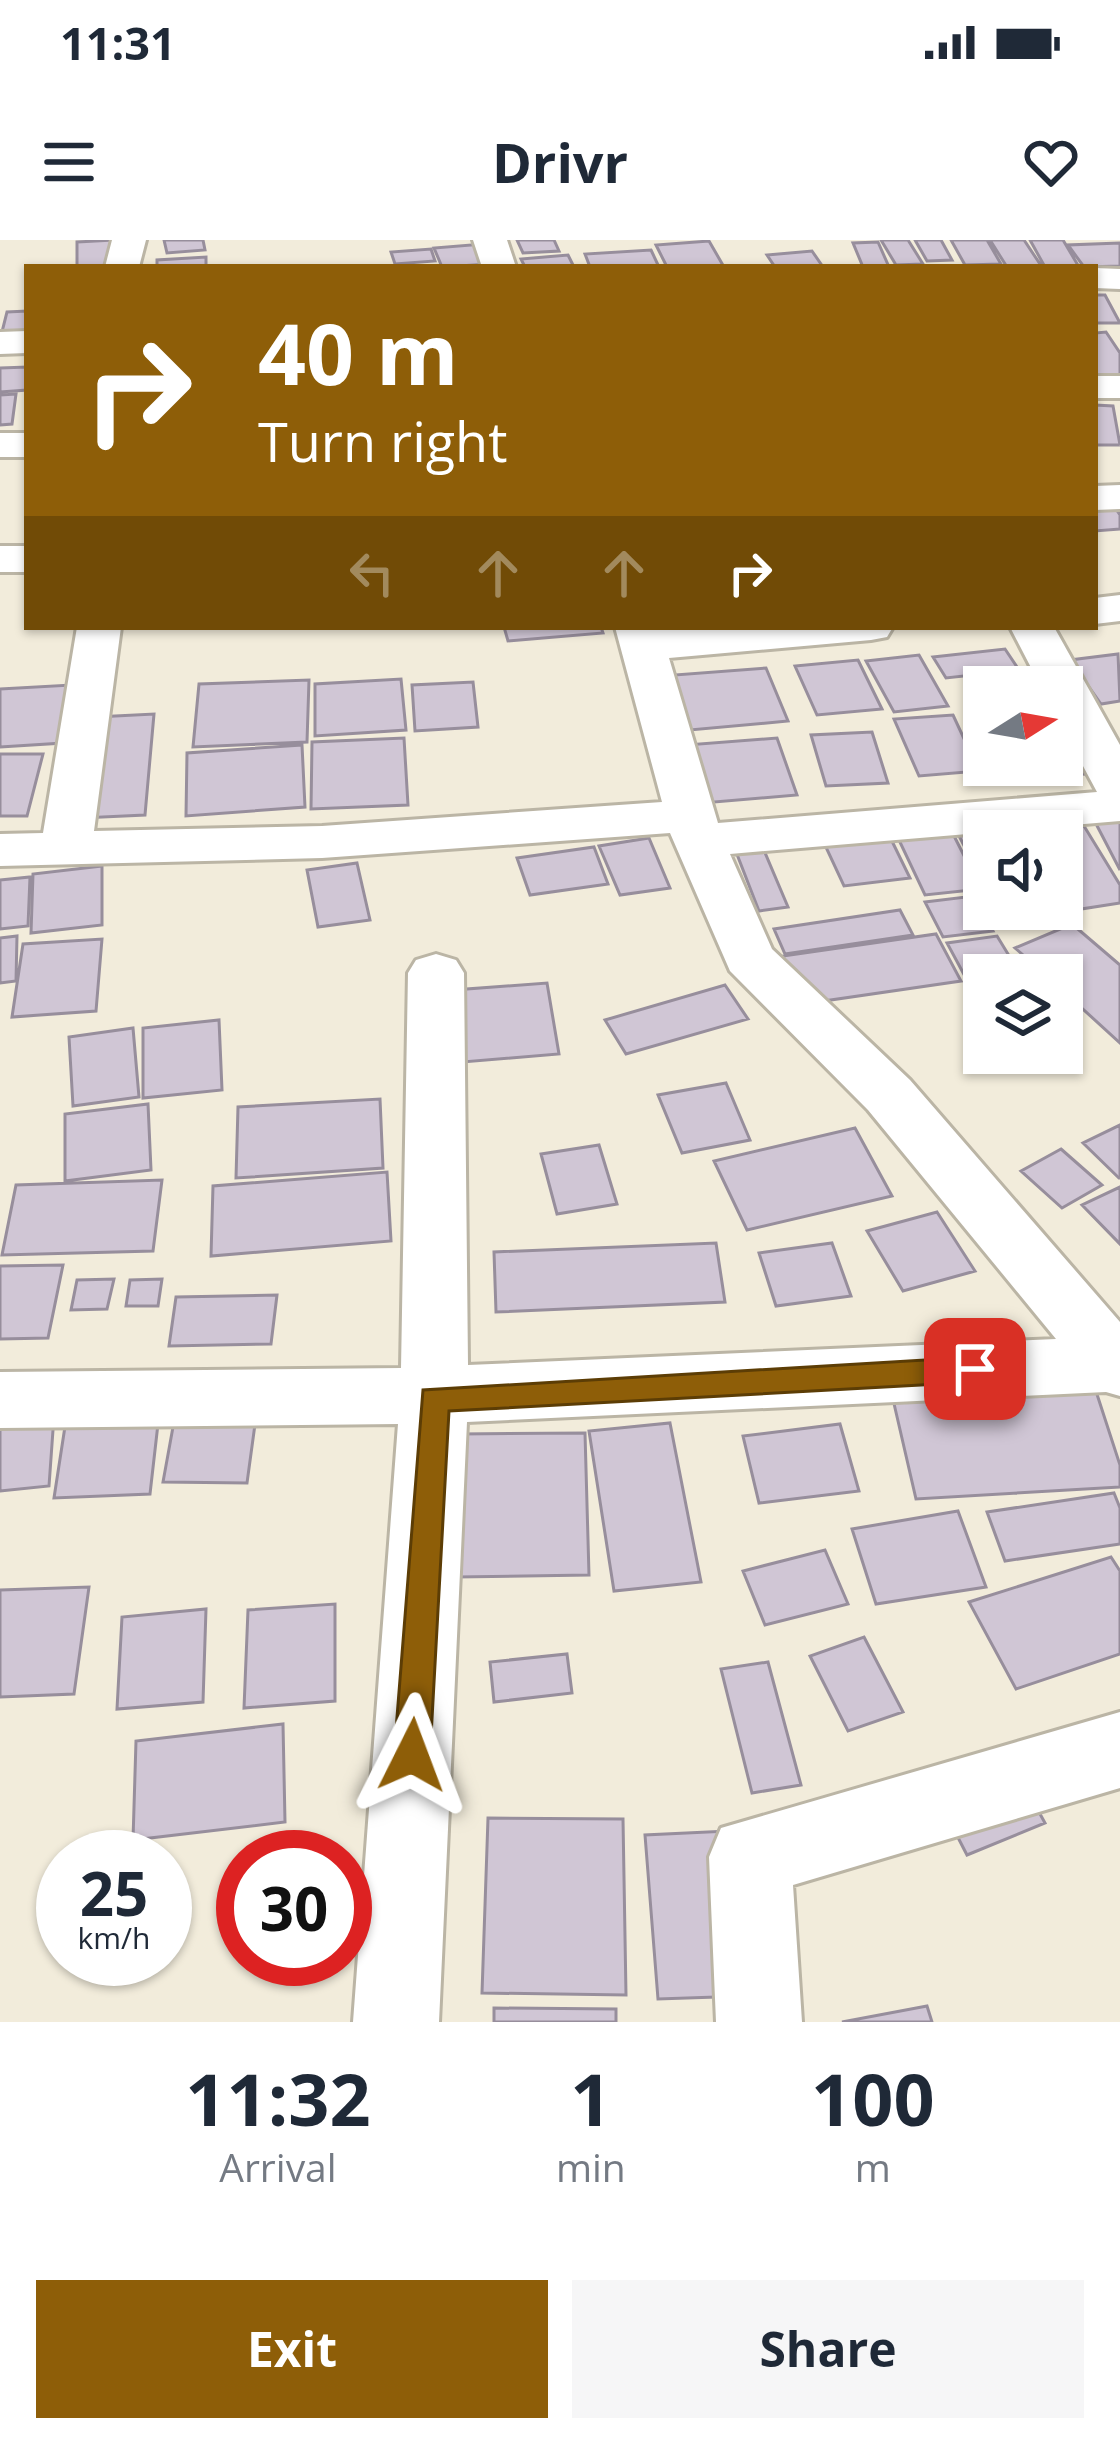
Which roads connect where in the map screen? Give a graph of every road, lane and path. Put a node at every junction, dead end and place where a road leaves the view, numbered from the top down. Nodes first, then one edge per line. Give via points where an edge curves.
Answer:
1 (99, 630) edge
2 (802, 630) edge
3 (1034, 630) edge
4 (640, 637) edge
5 (1120, 790) edge
6 (1120, 806) edge
7 (694, 828) junction
8 (66, 848) junction
9 (0, 850) edge
10 (436, 973) dead end
11 (1119, 1366) edge
12 (434, 1399) junction
13 (0, 1400) edge
14 (1120, 1750) edge
15 (396, 2022) edge
16 (759, 2022) edge

1 - 8 street
2 - 4 street
3 - 5 street
4 - 7 street
6 - 7 street
7 - 8 street
7 - 11 street via 749,958 889,1095
8 - 9 street
10 - 12 street
11 - 12 street via 784,1376
12 - 13 street
12 - 15 street
14 - 16 street via 750,1857

